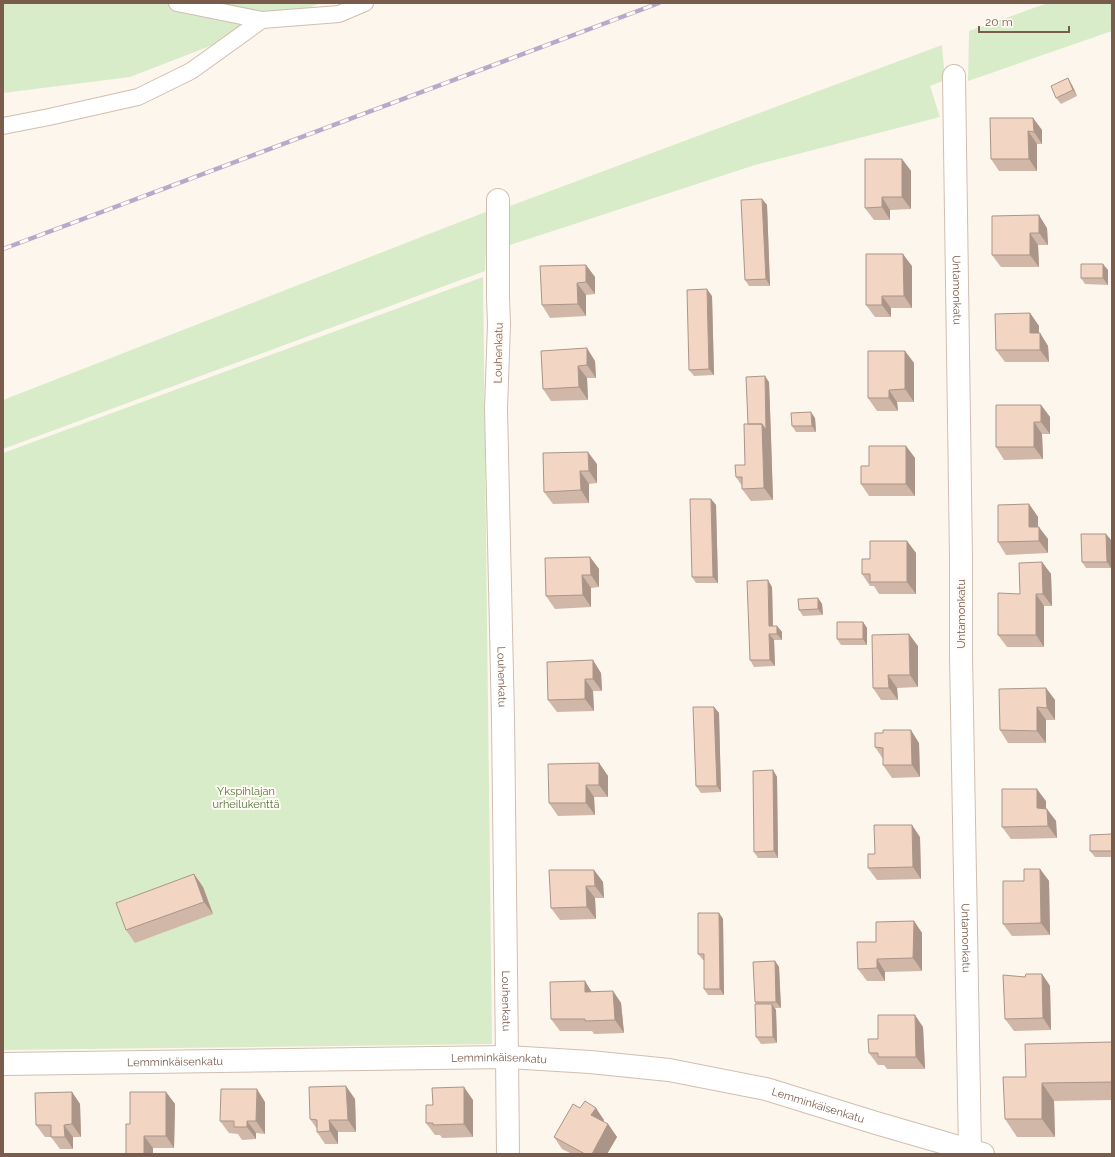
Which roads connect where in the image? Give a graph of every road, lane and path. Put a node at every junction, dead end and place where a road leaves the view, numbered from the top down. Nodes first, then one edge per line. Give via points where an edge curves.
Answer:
1 (177, 3) edge
2 (365, 3) edge
3 (262, 20) junction
4 (954, 76) dead end
5 (3, 126) edge
6 (498, 200) dead end
7 (507, 1057) junction
8 (3, 1064) edge
9 (976, 1152) edge
10 (508, 1154) edge

1 - 3 lane
2 - 3 lane via 339,14
3 - 5 lane via 191,71 138,97
4 - 9 street, Untamonkatu via 961,655
6 - 7 street, Louhenkatu via 499,324 496,409
7 - 8 street, Lemminkäisenkatu
7 - 9 street, Lemminkäisenkatu via 669,1070 766,1089
7 - 10 street, Louhenkatu

